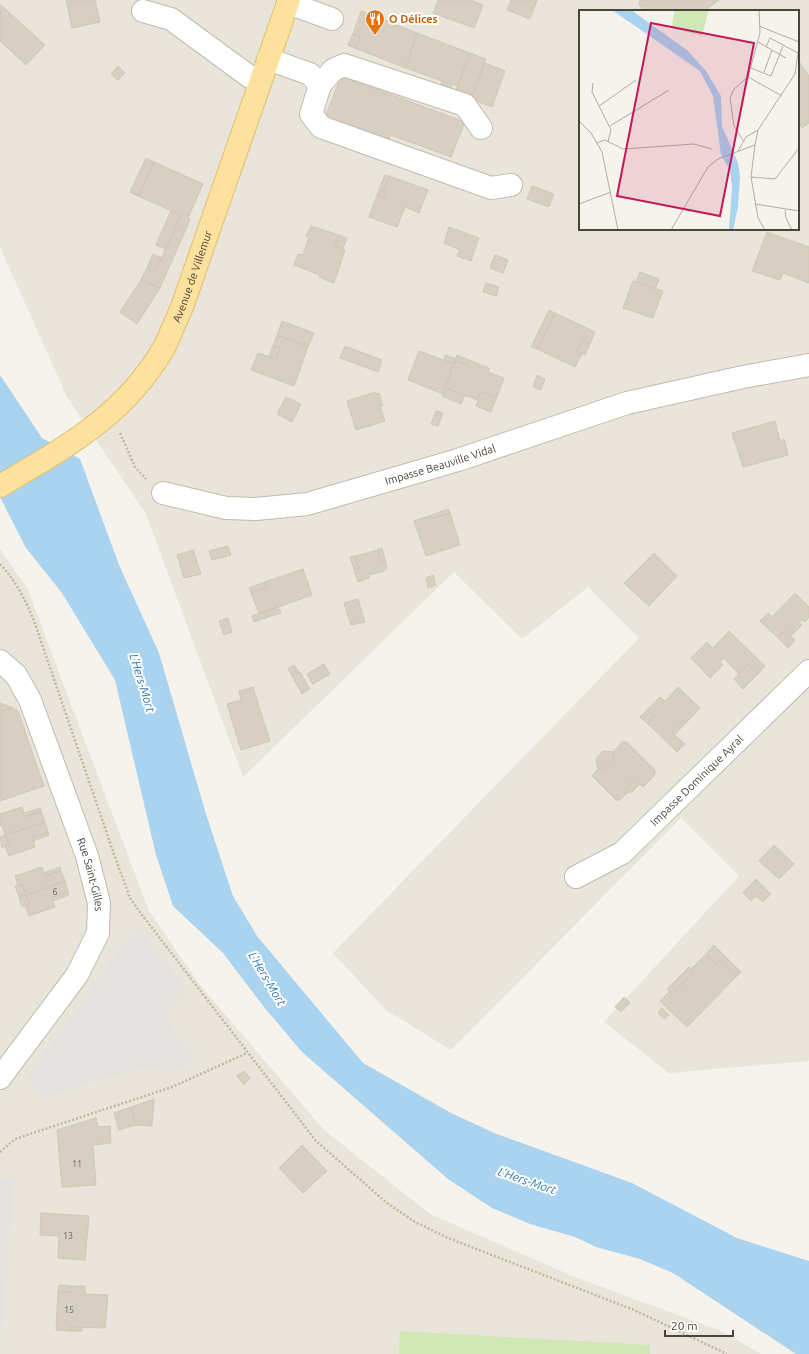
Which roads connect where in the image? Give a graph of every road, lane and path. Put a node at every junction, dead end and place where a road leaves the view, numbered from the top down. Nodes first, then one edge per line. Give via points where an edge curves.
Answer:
1 (289, 2) edge
2 (143, 11) dead end
3 (332, 19) dead end
4 (268, 59) junction
5 (261, 79) junction
6 (320, 85) junction
7 (481, 128) dead end
8 (511, 185) dead end
9 (809, 365) edge
10 (102, 421) junction
11 (0, 486) edge
12 (163, 493) joint
13 (0, 564) edge
14 (0, 661) edge
15 (809, 671) edge
16 (576, 877) dead end
17 (247, 1053) junction
18 (0, 1078) edge
19 (0, 1152) edge
20 (727, 1354) edge

1 - 3 street
1 - 4 main road, Avenue de Villemur
2 - 5 street via 171,19 250,77
4 - 5 main road, Avenue de Villemur
4 - 6 street via 310,74
5 - 10 main road, Avenue de Villemur via 182,307 164,346 130,394
6 - 7 street via 333,70 344,65 464,105
6 - 8 street via 312,114 321,127 490,188
9 - 12 street, Impasse Beauville Vidal via 627,403 450,462 307,504 264,509 226,508
10 - 11 main road, Avenue de Villemur via 80,438
10 - 12 path via 121,434 136,467 148,482
13 - 17 path via 12,576 23,594 34,621 130,898
14 - 18 street, Rue Saint-Gilles via 16,675 30,700 87,856 99,903 98,933 77,975
15 - 16 street, Impasse Dominique Ayral via 622,853
17 - 19 path via 172,1087 15,1139
17 - 20 path via 316,1141 387,1203 415,1222 448,1238 634,1310

